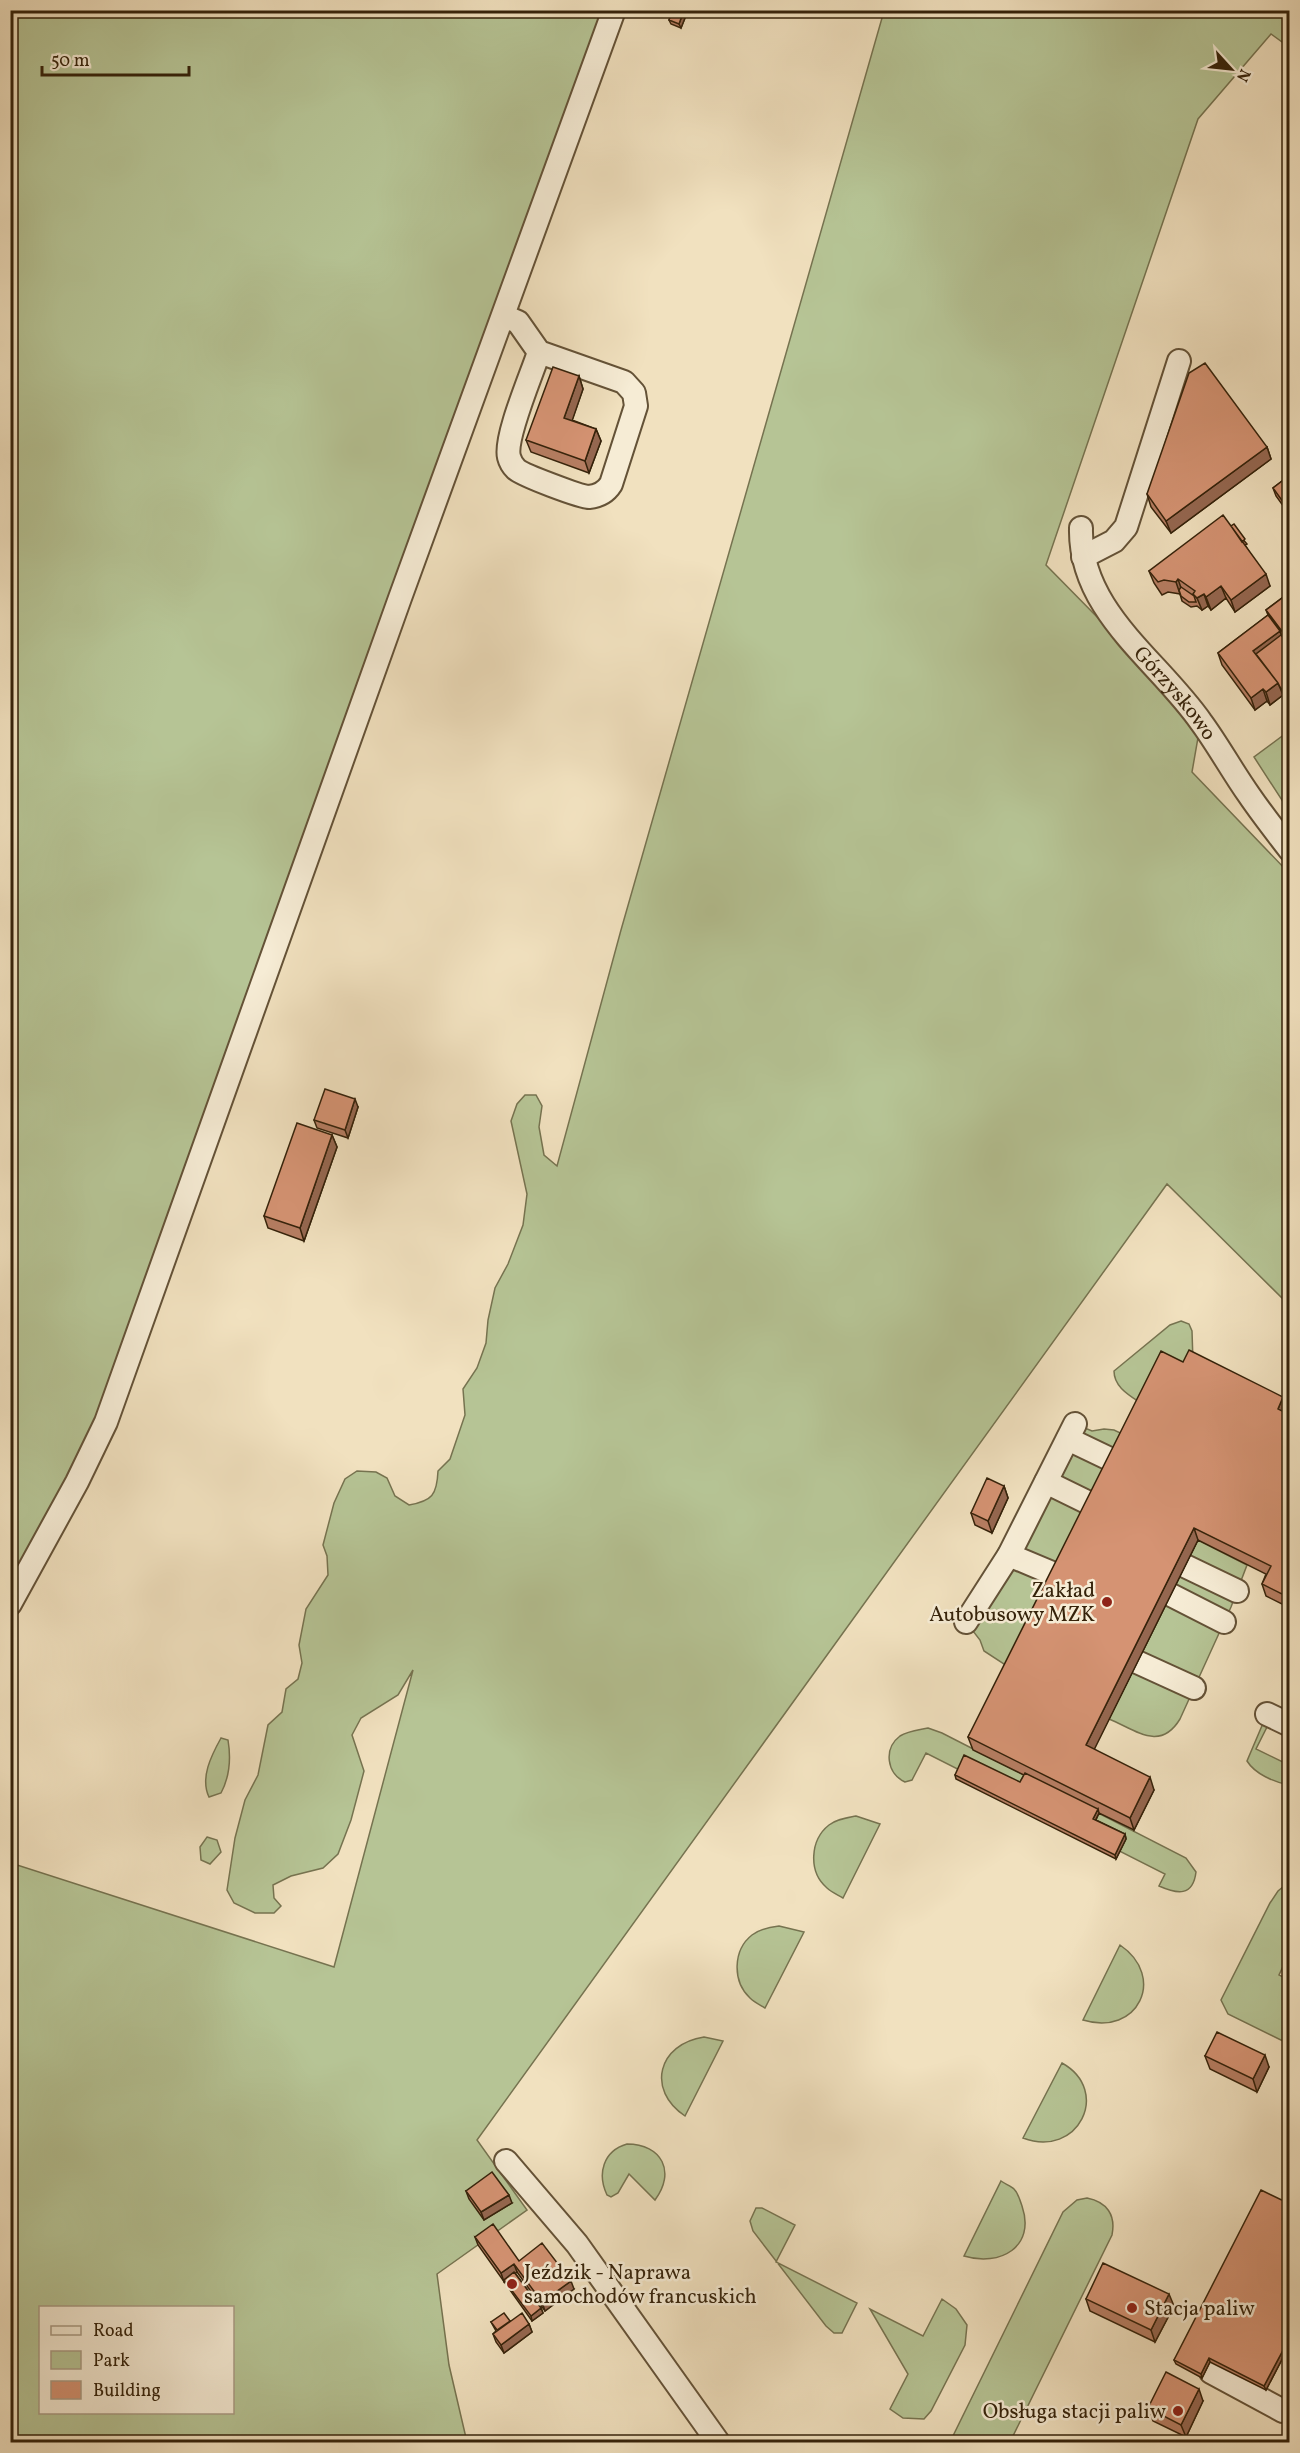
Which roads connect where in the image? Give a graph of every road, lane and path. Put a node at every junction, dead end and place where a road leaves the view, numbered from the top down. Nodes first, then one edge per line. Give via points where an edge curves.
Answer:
1 (614, 10) edge
2 (504, 316) junction
3 (539, 352) junction
4 (1179, 361) dead end
5 (1081, 528) dead end
6 (1083, 557) junction
7 (1290, 850) edge
8 (1116, 1462) edge
9 (1046, 1482) junction
10 (1095, 1506) edge
11 (1009, 1555) junction
12 (1185, 1566) edge
13 (1059, 1576) edge
14 (1237, 1591) dead end
15 (1171, 1595) dead end
16 (10, 1604) edge
17 (966, 1622) dead end
18 (1224, 1622) dead end
19 (1137, 1662) edge
20 (1194, 1688) dead end
21 (1267, 1714) dead end
22 (1290, 1725) edge
23 (506, 2162) dead end
24 (1211, 2372) dead end
25 (1284, 2412) dead end
26 (718, 2442) edge

1 - 2 street
2 - 3 street via 518,322
2 - 16 street via 106,1422
3 - 3 street via 624,382 634,393 636,406 611,484 600,494 585,497 522,473 512,463 509,440
4 - 6 street via 1126,527 1114,541
5 - 6 street, Górzyskowo
6 - 7 street, Górzyskowo via 1105,610 1176,689
8 - 9 street via 1071,1431
9 - 10 street
9 - 11 street
11 - 13 street
11 - 17 street
12 - 14 street
15 - 18 street
19 - 20 street
21 - 22 street
23 - 26 street via 577,2244
24 - 25 street

